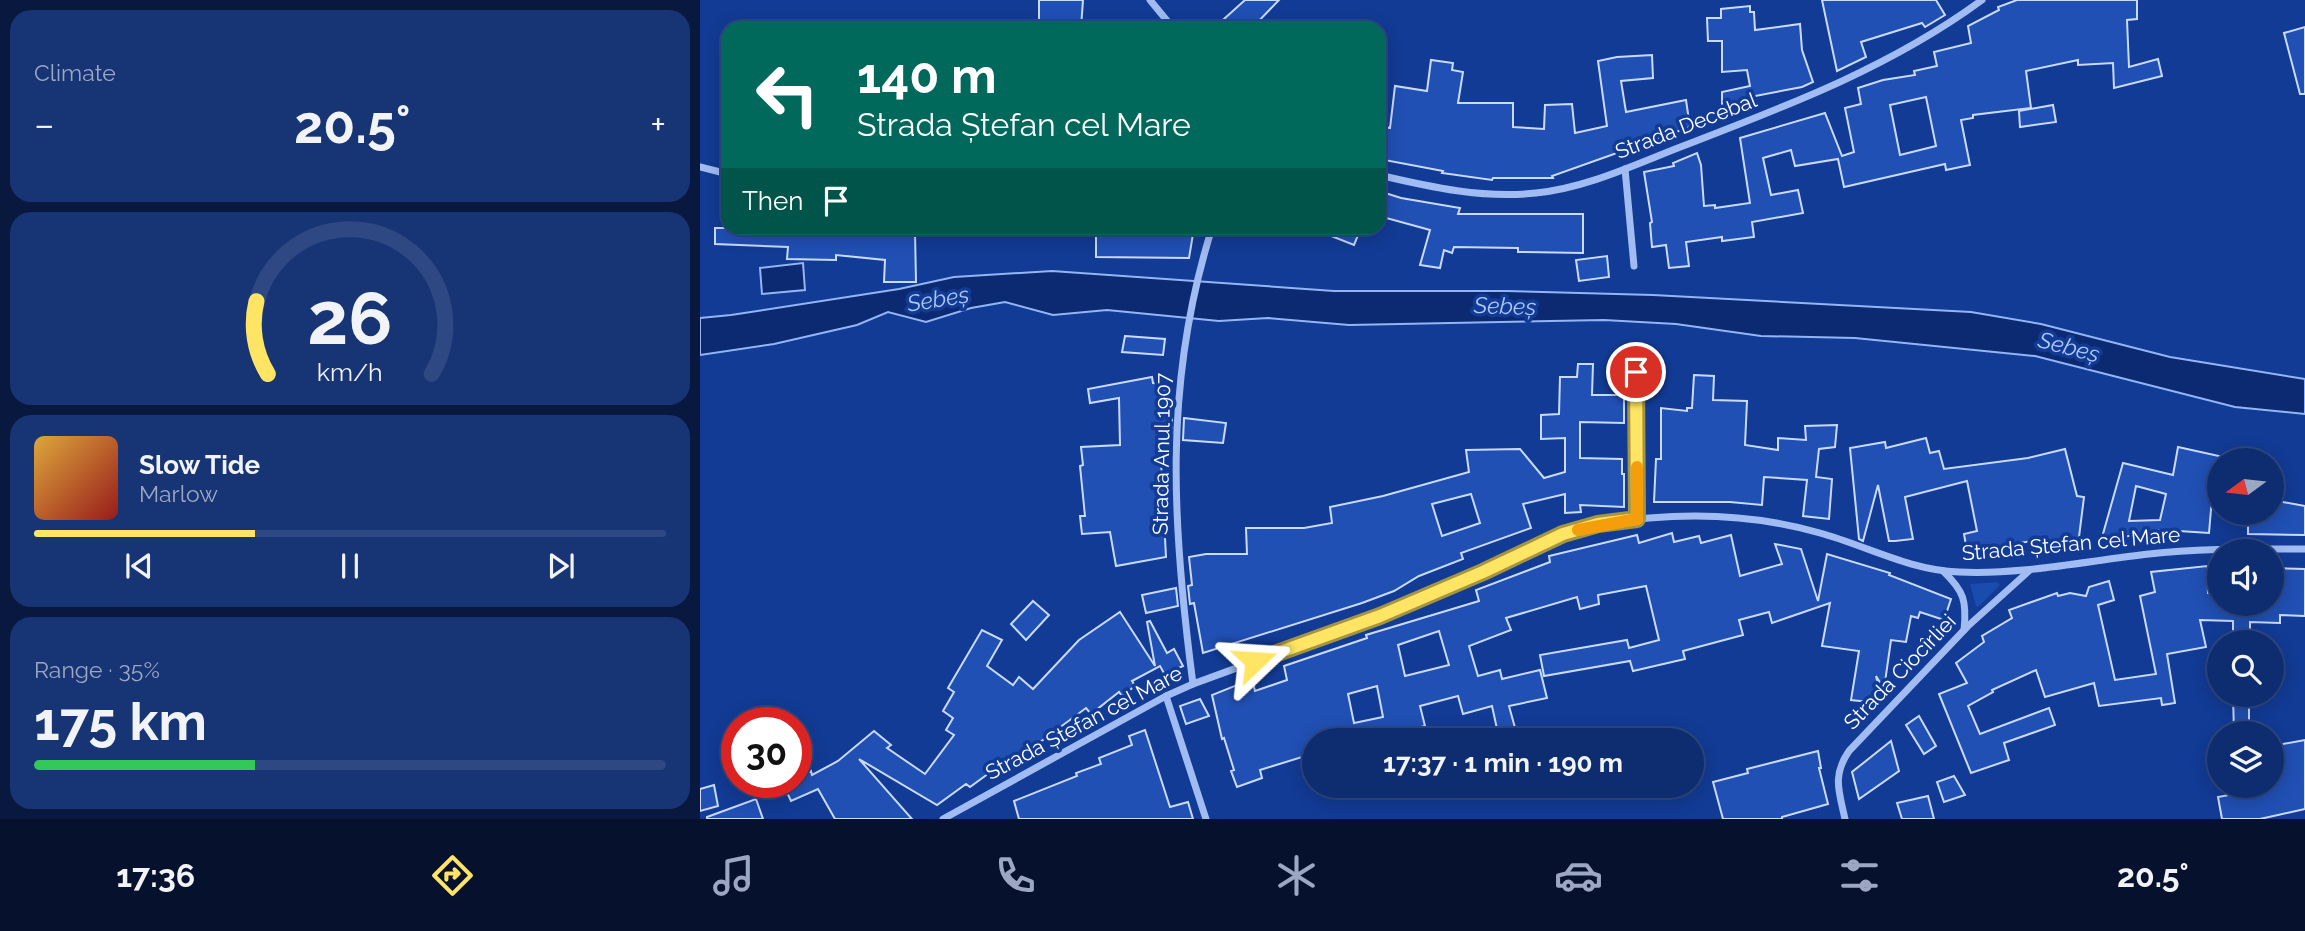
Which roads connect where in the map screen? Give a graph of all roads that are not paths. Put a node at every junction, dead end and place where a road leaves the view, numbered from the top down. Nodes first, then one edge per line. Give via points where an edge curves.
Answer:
1 (1150, 0) edge
2 (1982, 0) edge
3 (1167, 21) edge
4 (700, 167) edge
5 (1625, 169) junction
6 (721, 172) edge
7 (1386, 176) edge
8 (1210, 235) edge
9 (1634, 267) dead end
10 (1636, 372) dead end
11 (1637, 519) junction
12 (2305, 549) edge
13 (2031, 569) junction
14 (1942, 570) junction
15 (1964, 630) junction
16 (1193, 684) junction
17 (1166, 696) junction
18 (943, 819) edge
19 (1206, 819) edge
20 (1845, 819) edge

1 - 3 street
2 - 5 street, Strada Decebal via 1899,53 1830,88
4 - 6 street
5 - 7 street, Strada Decebal via 1559,190 1514,195
5 - 9 street
8 - 16 street, Strada Anul 1907 via 1185,334 1177,408 1178,555
10 - 11 street
11 - 14 street, Strada Ștefan cel Mare via 1715,517 1787,524 1926,569
11 - 16 street, Strada Ștefan cel Mare via 1563,534 1380,616
12 - 13 street, Strada Ștefan cel Mare via 2153,553
13 - 14 street, Strada Ștefan cel Mare
13 - 15 street, Strada Ciocîrliei
14 - 15 street via 1962,591
15 - 20 street, Strada Ciocîrliei via 1841,763 1838,775
16 - 17 street, Strada Ștefan cel Mare
17 - 18 street, Strada Ștefan cel Mare
17 - 19 street

